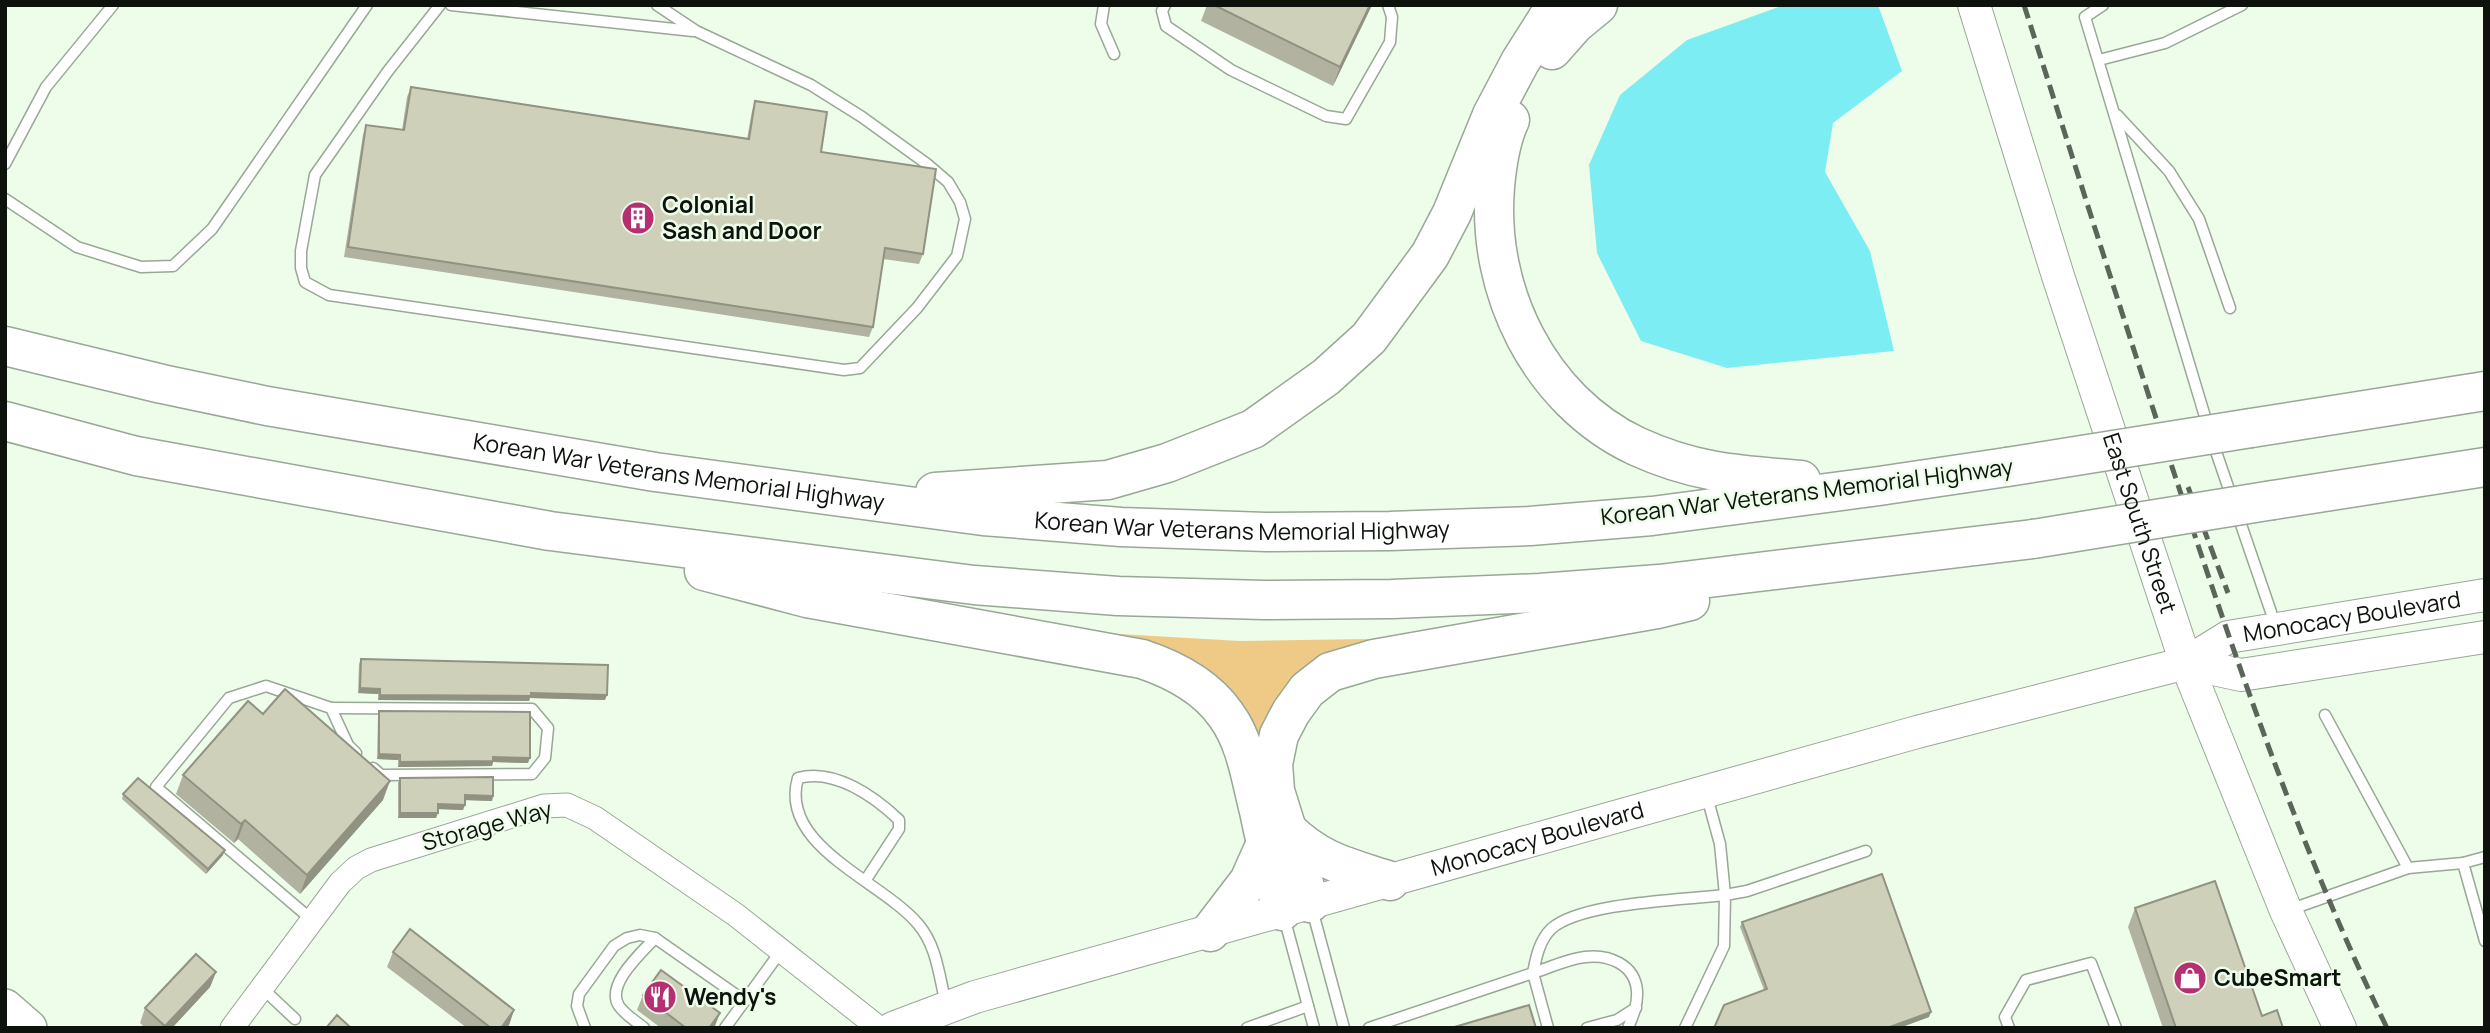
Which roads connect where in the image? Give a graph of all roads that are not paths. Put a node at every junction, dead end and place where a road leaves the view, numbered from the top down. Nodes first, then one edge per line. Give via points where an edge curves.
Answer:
1 (113, 5) edge
2 (367, 5) edge
3 (440, 5) edge
4 (451, 5) edge
5 (657, 5) edge
6 (1104, 5) edge
7 (1165, 5) edge
8 (1388, 5) edge
9 (1562, 5) edge
10 (1598, 5) edge
11 (1974, 5) edge
12 (2102, 5) edge
13 (2242, 5) edge
14 (696, 31) junction
15 (1114, 54) dead end
16 (2099, 60) junction
17 (2115, 113) junction
18 (5, 164) edge
19 (5, 199) edge
20 (2230, 308) dead end
21 (5, 346) edge
22 (2485, 391) edge
23 (5, 421) edge
24 (2485, 467) edge
25 (1879, 486) junction
26 (829, 497) junction
27 (550, 531) junction
28 (1839, 563) junction
29 (2485, 594) edge
30 (2271, 612) dead end
31 (2485, 636) edge
32 (2186, 663) junction
33 (331, 708) junction
34 (2325, 715) dead end
35 (1706, 792) junction
36 (1276, 836) junction
37 (1866, 851) dead end
38 (2485, 857) edge
39 (2463, 863) junction
40 (2408, 868) junction
41 (865, 881) junction
42 (1390, 881) junction
43 (1725, 895) junction
44 (1296, 907) junction
45 (2286, 911) junction
46 (312, 920) junction
47 (1210, 932) junction
48 (655, 938) junction
49 (2485, 941) edge
50 (781, 951) junction
51 (1532, 973) junction
52 (262, 988) junction
53 (745, 1001) junction
54 (1308, 1006) junction
55 (5, 1007) edge
56 (946, 1007) junction
57 (1636, 1007) junction
58 (295, 1019) dead end
59 (29, 1028) edge
60 (232, 1028) edge
61 (585, 1028) edge
62 (644, 1028) edge
63 (725, 1028) edge
64 (879, 1028) edge
65 (893, 1028) edge
66 (1247, 1028) edge
67 (1314, 1028) edge
68 (1344, 1028) edge
69 (1369, 1028) edge
70 (1548, 1028) edge
71 (1587, 1028) edge
72 (1628, 1028) edge
73 (1685, 1028) edge
74 (2009, 1028) edge
75 (2116, 1028) edge
76 (2340, 1028) edge

1 - 18 lane via 46,87
2 - 19 lane via 212,229 173,265 141,267 77,247
3 - 14 lane via 315,175 301,251 305,282 329,295 844,370 860,368 917,308 957,256 965,219 960,202 927,164 862,117 811,85
4 - 14 lane
5 - 14 lane
6 - 15 lane via 1101,24
7 - 8 lane via 1162,11 1167,26 1231,70 1326,116 1346,119 1390,42
9 - 26 highway via 1549,16 1514,72 1430,255 1369,338 1326,377 1253,429 1167,463 1108,480
10 - 25 highway via 1575,24 1535,72 1507,127 1498,158 1494,200 1499,269 1519,326 1536,356 1584,411 1633,444 1667,460 1731,475
11 - 32 main road, East South Street
12 - 16 lane via 2085,16
13 - 16 lane via 2165,43
16 - 17 lane
17 - 20 lane via 2169,171 2199,219
17 - 30 lane via 2212,440
21 - 26 highway, Korean War Veterans Memorial Highway via 267,406
22 - 25 highway, Korean War Veterans Memorial Highway, bridge
23 - 27 highway via 136,456
24 - 28 highway, bridge via 2033,538
25 - 26 highway, Korean War Veterans Memorial Highway via 1652,516 1376,531 1121,527
27 - 28 highway via 974,585 1118,596 1264,600 1540,593
27 - 36 highway via 807,598 1142,659 1168,668 1188,679 1226,715
28 - 36 highway via 1657,609 1374,659 1330,672 1307,690 1279,734 1273,764
29 - 32 main road, Monocacy Boulevard via 2228,637
31 - 32 main road, Monocacy Boulevard via 2241,675
32 - 35 main road, Monocacy Boulevard
32 - 45 main road, East South Street
33 - 33 lane via 348,745 381,775 532,774 545,758 548,728 533,709
33 - 46 lane via 266,686 229,698 156,787
34 - 40 lane
35 - 42 main road, Monocacy Boulevard
35 - 43 lane via 1720,844
36 - 42 highway
36 - 44 highway
36 - 47 highway
37 - 43 lane
38 - 39 lane
39 - 40 lane
39 - 49 lane
40 - 45 lane
41 - 41 lane via 805,828 796,804 798,778 811,774 836,779 900,820
41 - 56 lane via 900,905 932,944
42 - 44 main road, Monocacy Boulevard
43 - 51 lane via 1615,907 1567,919 1543,939
43 - 73 lane via 1724,946
44 - 47 main road, Monocacy Boulevard
44 - 54 lane
44 - 68 lane
45 - 76 main road, East South Street
46 - 50 street, Storage Way via 340,883 371,860 544,806 567,805 606,825
46 - 52 street, Storage Way
47 - 56 main road, Monocacy Boulevard
48 - 53 lane
48 - 61 lane via 640,935 614,946 579,994 577,1006
48 - 62 lane via 617,984 614,995 618,1005
50 - 53 lane
50 - 64 street, Storage Way
51 - 57 lane via 1583,957 1603,956 1621,963 1634,976
51 - 69 lane
51 - 70 lane
52 - 58 lane
52 - 60 street, Storage Way
53 - 63 lane
54 - 66 lane
54 - 67 lane
55 - 59 main road
56 - 65 main road, Monocacy Boulevard
57 - 71 lane via 1617,1020
57 - 72 lane
74 - 75 lane via 2005,1017 2026,980 2091,963

